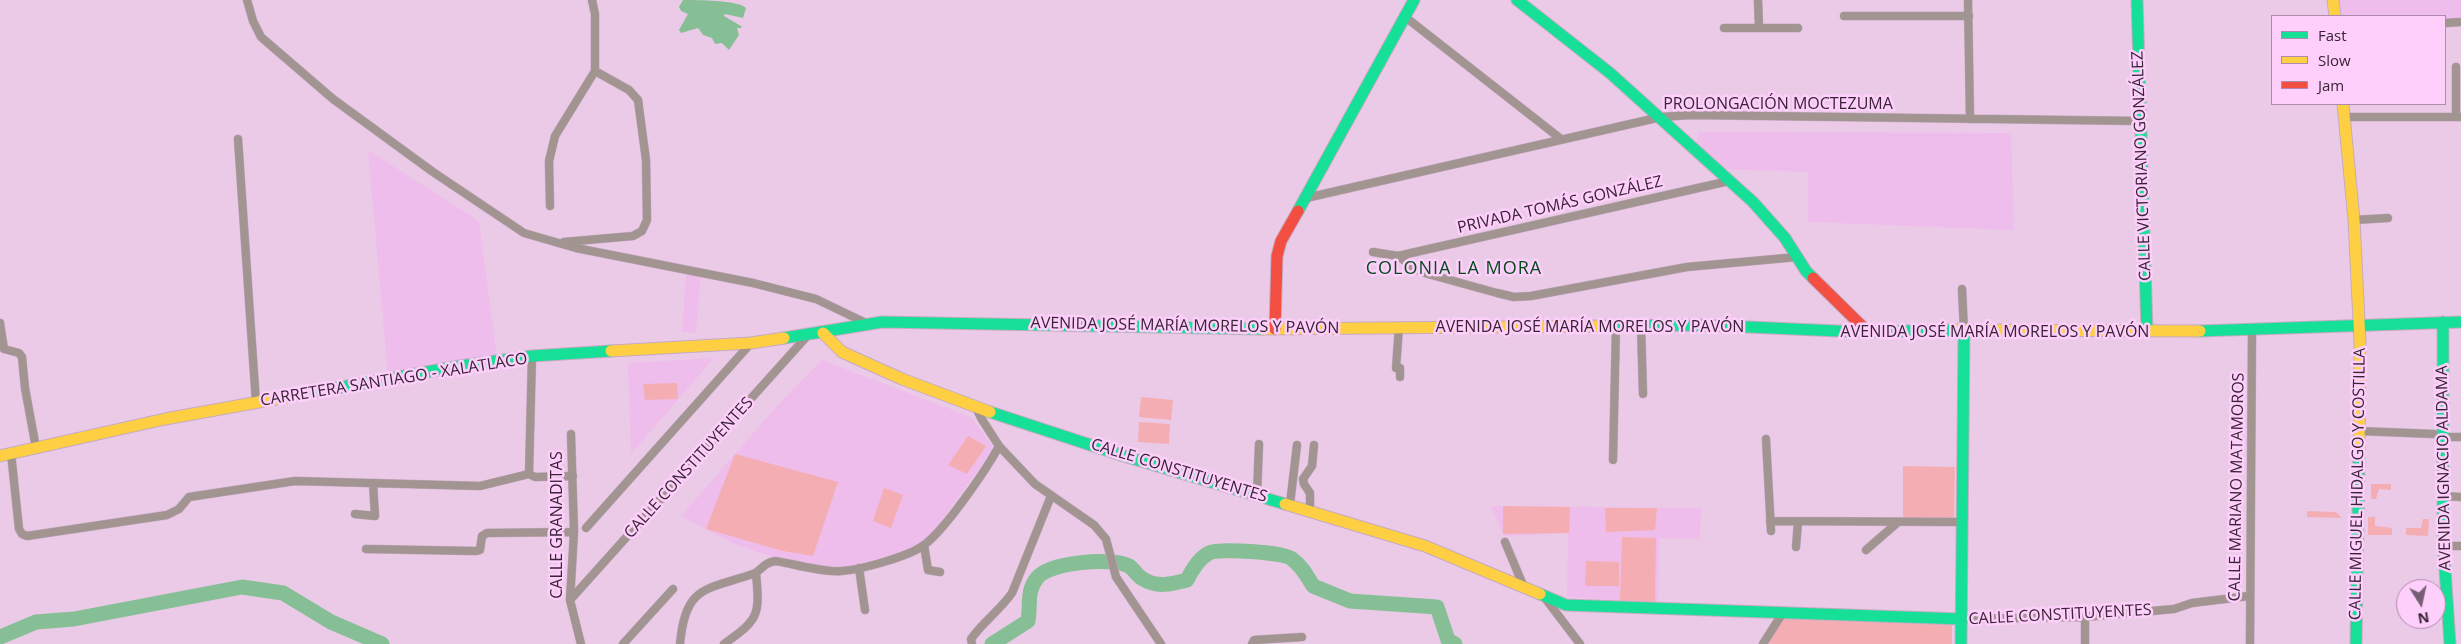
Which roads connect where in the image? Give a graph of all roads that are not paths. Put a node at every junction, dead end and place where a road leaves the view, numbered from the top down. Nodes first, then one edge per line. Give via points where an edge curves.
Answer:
1 (247, 0) edge
2 (592, 0) edge
3 (1414, 0) edge
4 (1517, 0) edge
5 (1758, 0) edge
6 (1968, 0) edge
7 (2137, 0) edge
8 (2333, 0) edge
9 (2335, 15) edge
10 (1404, 16) junction
11 (1844, 16) dead end
12 (1969, 16) junction
13 (2446, 22) edge
14 (2461, 22) edge
15 (1758, 27) junction
16 (1724, 28) dead end
17 (1798, 28) dead end
18 (2456, 67) dead end
19 (595, 71) junction
20 (2343, 105) edge
21 (1661, 117) junction
22 (2344, 117) junction
23 (2458, 117) edge
24 (1970, 119) junction
25 (2140, 120) junction
26 (238, 139) dead end
27 (1561, 139) junction
28 (1729, 181) junction
29 (1306, 198) junction
30 (550, 206) dead end
31 (2388, 218) dead end
32 (2354, 220) junction
33 (555, 243) junction
34 (1373, 252) dead end
35 (1398, 256) junction
36 (1796, 257) junction
37 (1962, 289) dead end
38 (2442, 322) junction
39 (2461, 322) edge
40 (0, 323) edge
41 (866, 323) junction
42 (2358, 324) junction
43 (1616, 326) junction
44 (1641, 326) junction
45 (1399, 327) junction
46 (1275, 329) junction
47 (1964, 331) junction
48 (2252, 331) junction
49 (1868, 332) junction
50 (2147, 332) junction
51 (823, 333) junction
52 (808, 335) junction
53 (751, 343) junction
54 (532, 356) junction
55 (1400, 377) dead end
56 (1643, 394) dead end
57 (256, 403) junction
58 (976, 407) junction
59 (2359, 431) junction
60 (571, 434) dead end
61 (2441, 437) junction
62 (2461, 437) edge
63 (1766, 439) dead end
64 (1258, 444) dead end
65 (1298, 445) dead end
66 (1314, 445) dead end
67 (999, 446) junction
68 (36, 448) junction
69 (6, 455) edge
70 (1613, 460) dead end
71 (529, 474) junction
72 (572, 476) junction
73 (373, 484) junction
74 (1257, 495) junction
75 (1051, 496) junction
76 (2442, 496) junction
77 (2461, 497) edge
78 (1290, 504) junction
79 (1310, 511) junction
80 (355, 514) dead end
81 (1770, 521) junction
82 (1798, 522) junction
83 (1962, 522) junction
84 (1897, 523) junction
85 (586, 528) dead end
86 (1771, 530) dead end
87 (574, 532) junction
88 (1505, 542) dead end
89 (924, 545) junction
90 (2443, 546) junction
91 (2461, 546) edge
92 (1796, 547) dead end
93 (366, 549) dead end
94 (1866, 550) dead end
95 (859, 568) junction
96 (940, 572) dead end
97 (756, 573) junction
98 (1523, 585) junction
99 (673, 589) dead end
100 (1543, 596) junction
101 (2249, 596) junction
102 (570, 600) junction
103 (865, 610) dead end
104 (1782, 614) junction
105 (2085, 617) junction
106 (1960, 619) junction
107 (1302, 637) dead end
108 (972, 641) edge
109 (1269, 641) edge
110 (581, 644) edge
111 (623, 644) edge
112 (680, 644) edge
113 (724, 644) edge
114 (1161, 644) edge
115 (1252, 644) edge
116 (1580, 644) edge
117 (1763, 644) edge
118 (1960, 644) edge
119 (2085, 644) edge
120 (2250, 644) edge
121 (2356, 644) edge
122 (2450, 644) edge

1 - 33 street via 252,21 261,36 333,98 433,172 524,233
2 - 19 street
3 - 10 main road
4 - 21 main road
5 - 15 street
6 - 12 street
7 - 25 main road, CALLE VICTORIANO GONZÁLEZ
8 - 9 main road
10 - 27 street
10 - 29 main road
11 - 12 street
12 - 24 street
13 - 14 street
15 - 16 street
15 - 17 street
18 - 23 street
19 - 30 street via 556,136 549,161
19 - 33 street via 629,90 638,100 646,160 647,220 642,231 633,236
20 - 22 main road, CALLE MIGUEL HIDALGO Y COSTILLA
21 - 24 street, PROLONGACIÓN MOCTEZUMA
21 - 27 street, PROLONGACIÓN MOCTEZUMA
21 - 28 main road
22 - 23 street
22 - 32 main road, CALLE MIGUEL HIDALGO Y COSTILLA
24 - 25 street, PROLONGACIÓN MOCTEZUMA
25 - 50 main road, CALLE VICTORIANO GONZÁLEZ
26 - 57 street
27 - 29 street, PROLONGACIÓN MOCTEZUMA
28 - 35 street, PRIVADA TOMÁS GONZÁLEZ
28 - 36 main road via 1770,220
29 - 46 main road via 1287,229 1277,256
31 - 32 street
32 - 42 main road, CALLE MIGUEL HIDALGO Y COSTILLA
33 - 41 street via 816,299
34 - 35 street
35 - 36 street via 1428,274 1514,296 1538,295 1686,268
36 - 49 main road
37 - 47 street
38 - 39 main road, AVENIDA JOSÉ MARÍA MORELOS Y PAVÓN
38 - 42 main road, AVENIDA JOSÉ MARÍA MORELOS Y PAVÓN
38 - 61 main road, AVENIDA IGNACIO ALDAMA
40 - 68 street via 4,349 22,357
41 - 46 main road, AVENIDA JOSÉ MARÍA MORELOS Y PAVÓN via 924,321
41 - 51 main road, AVENIDA JOSÉ MARÍA MORELOS Y PAVÓN
42 - 48 main road, AVENIDA JOSÉ MARÍA MORELOS Y PAVÓN
42 - 59 main road, CALLE MIGUEL HIDALGO Y COSTILLA
43 - 44 main road, AVENIDA JOSÉ MARÍA MORELOS Y PAVÓN
43 - 45 main road, AVENIDA JOSÉ MARÍA MORELOS Y PAVÓN
43 - 70 street
44 - 49 main road, AVENIDA JOSÉ MARÍA MORELOS Y PAVÓN via 1704,325
44 - 56 street
45 - 46 main road, AVENIDA JOSÉ MARÍA MORELOS Y PAVÓN
45 - 55 street via 1396,368 1400,368
47 - 49 main road, AVENIDA JOSÉ MARÍA MORELOS Y PAVÓN
47 - 50 main road, AVENIDA JOSÉ MARÍA MORELOS Y PAVÓN
47 - 83 main road
48 - 50 main road, AVENIDA JOSÉ MARÍA MORELOS Y PAVÓN
48 - 101 street, CALLE MARIANO MATAMOROS
51 - 52 main road, CARRETERA SANTIAGO - XALATLACO
51 - 58 main road, CALLE CONSTITUYENTES via 842,352
52 - 53 main road, CARRETERA SANTIAGO - XALATLACO
52 - 102 street, CALLE CONSTITUYENTES
53 - 54 main road, CARRETERA SANTIAGO - XALATLACO
53 - 85 street
54 - 57 main road, CARRETERA SANTIAGO - XALATLACO
54 - 71 street
57 - 68 main road, CARRETERA SANTIAGO - XALATLACO
58 - 67 street
58 - 74 main road, CALLE CONSTITUYENTES via 1124,456
59 - 61 street
59 - 121 main road, CALLE MIGUEL HIDALGO Y COSTILLA
60 - 72 street, CALLE GRANADITAS
61 - 62 street
61 - 76 main road, AVENIDA IGNACIO ALDAMA
63 - 81 street
64 - 74 street
65 - 78 street
66 - 79 street via 1312,466 1303,479 1310,493
67 - 75 street
67 - 89 street via 944,524
68 - 69 main road, CARRETERA SANTIAGO - XALATLACO
69 - 73 street via 19,529 27,536 167,515 179,509 190,497 256,485 295,480
71 - 72 street via 535,477
71 - 73 street via 480,486
72 - 87 street, CALLE GRANADITAS
73 - 80 street via 375,516
74 - 78 main road, CALLE CONSTITUYENTES
75 - 108 street via 1012,593
75 - 114 street via 1094,525 1106,539 1116,577
76 - 77 street
76 - 90 main road, AVENIDA IGNACIO ALDAMA
78 - 79 main road, CALLE CONSTITUYENTES
79 - 98 main road, CALLE CONSTITUYENTES via 1425,546
81 - 82 street
81 - 86 street
82 - 84 street
82 - 92 street
83 - 84 street
83 - 106 main road
84 - 94 street
87 - 93 street via 487,532 482,536 481,548 476,551
87 - 102 street, CALLE GRANADITAS
88 - 98 street
89 - 95 street
89 - 96 street via 928,570
90 - 91 street
90 - 122 main road, AVENIDA IGNACIO ALDAMA
95 - 97 street via 841,571 787,565 778,561 763,565
95 - 103 street
97 - 112 street via 696,596 682,622
97 - 113 street via 758,598 754,620
98 - 100 main road, CALLE CONSTITUYENTES
99 - 111 street
100 - 104 main road, CALLE CONSTITUYENTES via 1566,605
100 - 116 street
101 - 105 street, CALLE CONSTITUYENTES via 2192,603 2174,609
101 - 120 street, CALLE MARIANO MATAMOROS
102 - 110 street, CALLE GRANADITAS
104 - 106 main road, CALLE CONSTITUYENTES
104 - 117 street
105 - 106 street, CALLE CONSTITUYENTES
105 - 119 street
106 - 118 main road
107 - 109 street
109 - 115 street via 1254,640

